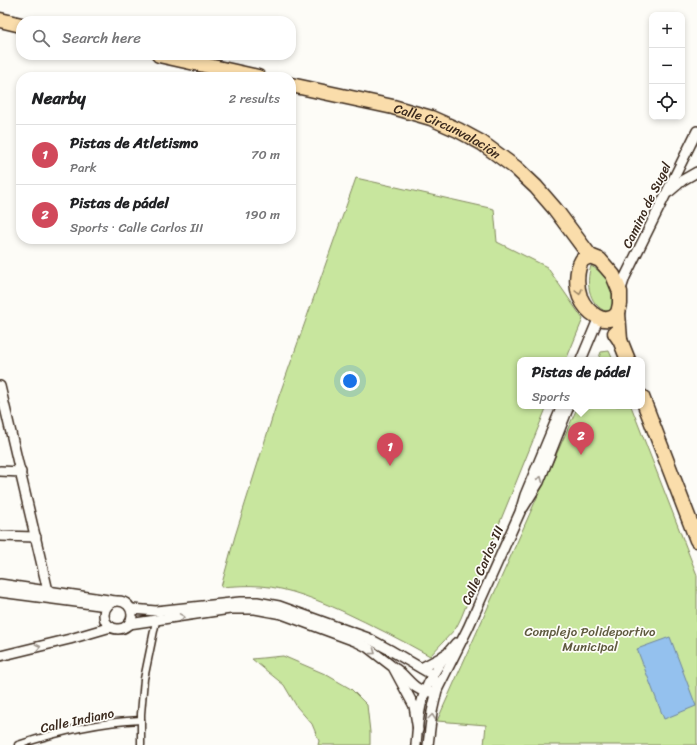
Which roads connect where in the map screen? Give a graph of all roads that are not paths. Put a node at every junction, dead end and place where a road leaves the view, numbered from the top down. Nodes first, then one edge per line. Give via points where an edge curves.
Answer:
1 (0, 20) edge
2 (16, 24) edge
3 (182, 60) edge
4 (236, 72) edge
5 (296, 85) edge
6 (697, 131) edge
7 (697, 172) edge
8 (666, 195) junction
9 (586, 258) junction
10 (620, 292) junction
11 (618, 313) junction
12 (602, 318) junction
13 (620, 340) junction
14 (582, 357) edge
15 (587, 357) edge
16 (627, 357) edge
17 (0, 390) edge
18 (645, 405) edge
19 (561, 409) edge
20 (568, 409) edge
21 (0, 471) edge
22 (21, 472) junction
23 (520, 512) junction
24 (0, 536) edge
25 (36, 537) junction
26 (697, 540) edge
27 (0, 584) edge
28 (48, 591) junction
29 (0, 592) edge
30 (115, 601) junction
31 (107, 606) junction
32 (132, 609) junction
33 (156, 621) junction
34 (129, 624) junction
35 (111, 627) junction
36 (468, 628) junction
37 (453, 645) junction
38 (0, 656) edge
39 (393, 667) junction
40 (421, 668) junction
41 (429, 684) junction
42 (437, 690) junction
43 (141, 720) junction
44 (418, 730) junction
45 (18, 745) edge
46 (141, 745) edge
47 (416, 745) edge
48 (428, 745) edge

1 - 2 main road
3 - 4 main road
5 - 9 main road, Calle Circunvalación via 415,113 471,137 516,168 546,197 572,232
6 - 8 street, Camino de Sugel
7 - 8 street
8 - 10 street, Camino de Sugel
9 - 10 main road via 600,260 610,270
9 -> 12 main road via 579,264 578,291 585,306
10 - 11 main road
11 - 12 main road via 613,319
11 - 13 main road
12 - 13 main road
12 - 14 street
12 - 15 street
13 - 16 main road
17 - 22 street
18 - 26 main road
19 - 23 street, Calle Carlos III via 524,495
23 -> 20 street, Calle Carlos III via 539,482
21 - 22 street
22 - 25 street
23 - 36 street, Calle Carlos III
24 - 25 street
25 - 28 street
27 - 28 street
28 - 30 street
29 - 31 street
30 - 31 street
30 - 32 street via 125,602
31 - 35 street via 104,615
32 - 34 street via 132,620
32 - 40 street via 156,611 240,602 279,606 368,638
33 - 34 street
33 -> 39 street via 230,609 282,614 355,641
33 - 43 street via 144,679
34 - 35 street via 121,629
38 -> 35 street
36 - 37 street, Calle Carlos III
36 - 42 street, Calle Carlos III
37 - 40 street via 440,658
37 - 41 street, Calle Carlos III
39 - 41 street via 416,689
39 - 44 street via 414,706
40 - 41 street
41 - 42 street
41 - 42 street via 431,692
41 - 44 street, Calle Carlos III via 421,706
48 -> 42 street, Calle Carlos III
43 - 45 street, Calle Indiano via 75,729
43 - 46 street
44 - 47 street, Calle Carlos III

